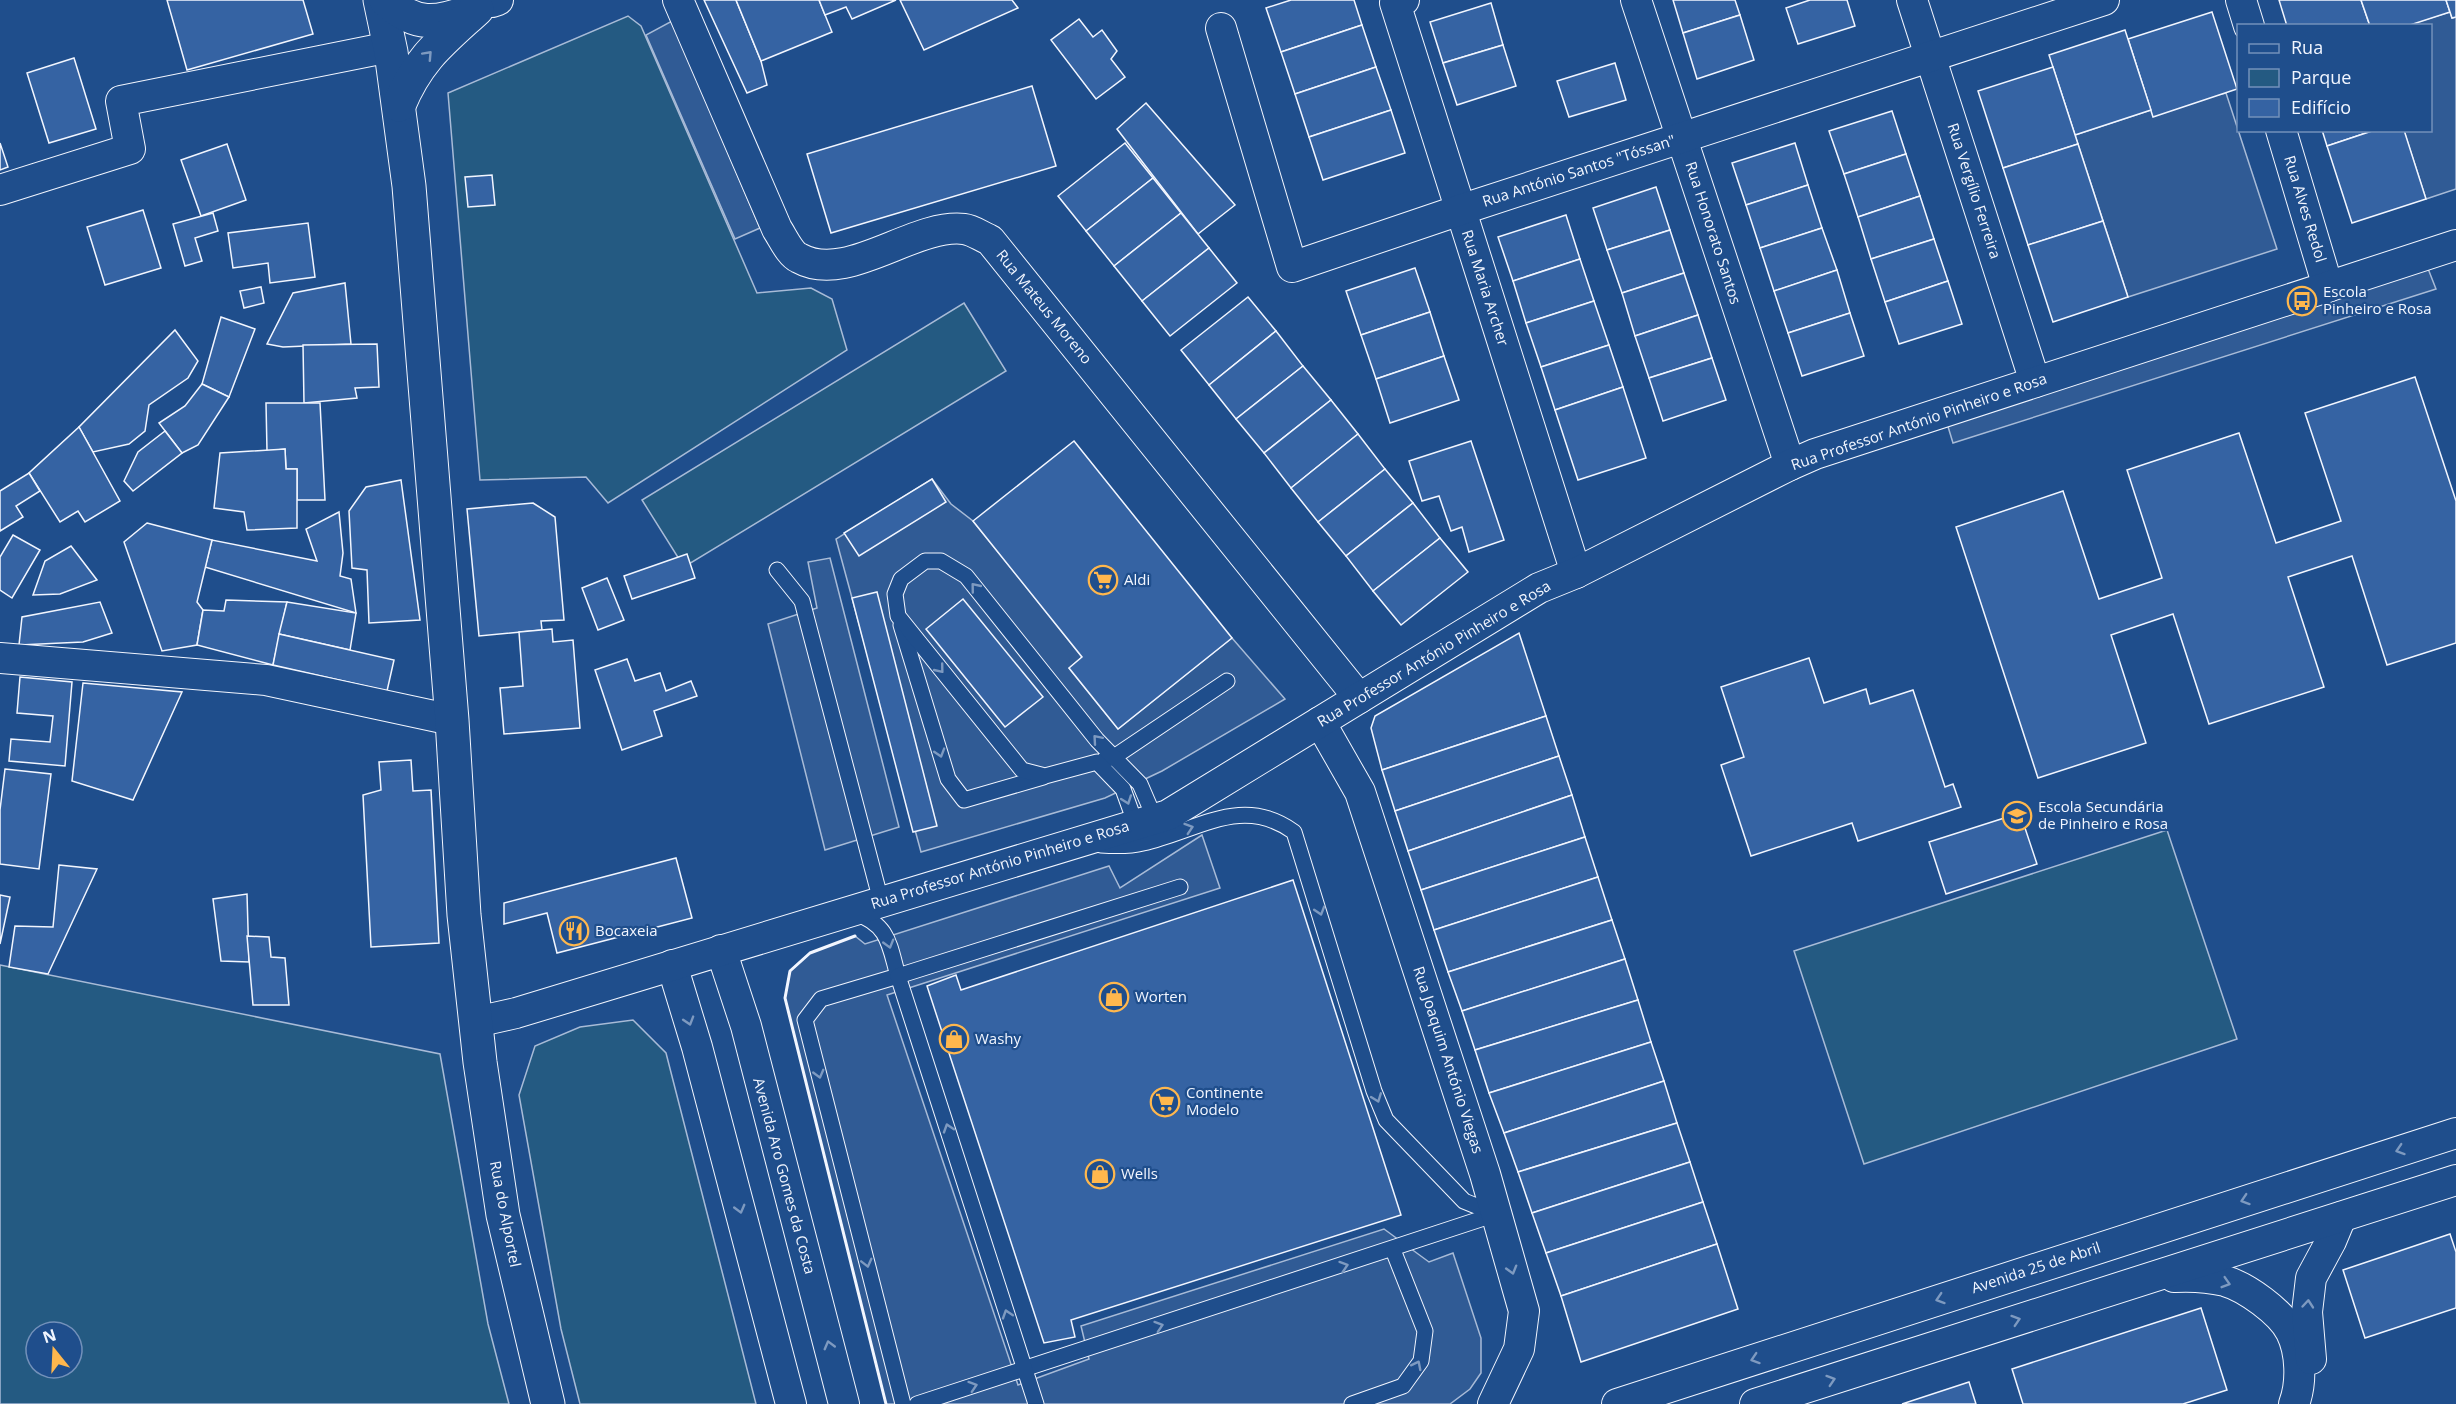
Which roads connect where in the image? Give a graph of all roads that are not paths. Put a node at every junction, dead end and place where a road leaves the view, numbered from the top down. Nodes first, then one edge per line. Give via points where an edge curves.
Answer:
1 (380, 0) edge
2 (386, 0) edge
3 (678, 0) edge
4 (1636, 0) edge
5 (1912, 0) edge
6 (2104, 0) edge
7 (2241, 0) edge
8 (1399, 1) edge
9 (490, 3) edge
10 (2248, 24) edge
11 (1221, 28) dead end
12 (390, 47) junction
13 (1931, 55) junction
14 (399, 105) junction
15 (2282, 132) edge
16 (1682, 139) junction
17 (0, 190) edge
18 (1460, 210) junction
19 (2456, 245) edge
20 (2328, 287) junction
21 (2035, 382) junction
22 (1790, 465) junction
23 (777, 570) dead end
24 (1576, 573) junction
25 (898, 616) junction
26 (0, 658) edge
27 (1227, 681) dead end
28 (1359, 698) junction
29 (452, 720) junction
30 (1320, 722) junction
31 (1114, 757) junction
32 (1096, 762) junction
33 (1045, 776) junction
34 (1146, 822) junction
35 (1070, 844) junction
36 (1180, 887) dead end
37 (881, 901) junction
38 (846, 911) junction
39 (721, 950) junction
40 (672, 965) junction
41 (898, 976) junction
42 (476, 1022) junction
43 (2456, 1133) edge
44 (2456, 1180) edge
45 (1496, 1214) junction
46 (2341, 1217) junction
47 (1393, 1250) junction
48 (2147, 1278) junction
49 (1025, 1370) junction
50 (548, 1404) edge
51 (791, 1404) edge
52 (844, 1404) edge
53 (903, 1404) edge
54 (917, 1404) edge
55 (1036, 1404) edge
56 (1352, 1404) edge
57 (1493, 1404) edge
58 (1617, 1404) edge
59 (1755, 1404) edge
60 (2294, 1404) edge
61 (2309, 1404) edge

1 - 12 main road, Rua do Alportel
2 - 9 main road via 413,19 429,22 443,21
3 - 28 street, Rua Mateus Moreno via 777,229 797,258 820,266 843,263 942,231 965,229 990,240
4 - 16 street, Rua Honorato Santos
5 - 13 street, Rua Vergílio Ferreira
6 - 13 street, Rua António Santos "Tóssan"
7 - 10 street
8 - 18 street, Rua Maria Archer
14 -> 9 main road via 424,58
11 - 18 street, Rua António Santos "Tóssan" via 1292,267
12 - 14 main road, Rua do Alportel
12 - 17 street via 121,101 130,149
13 - 16 street, Rua António Santos "Tóssan"
13 - 21 street, Rua Vergílio Ferreira
14 - 29 main road, Rua do Alportel
15 - 20 street, Rua Alves Redol
16 - 18 street, Rua António Santos "Tóssan"
16 - 22 street, Rua Honorato Santos
18 - 24 street, Rua Maria Archer
19 - 20 street, Rua Professor António Pinheiro e Rosa
20 - 21 street, Rua Professor António Pinheiro e Rosa
21 - 22 street, Rua Professor António Pinheiro e Rosa
22 - 24 street, Rua Professor António Pinheiro e Rosa
23 - 37 lane via 802,601
24 - 28 street, Rua Professor António Pinheiro e Rosa via 1539,588
31 -> 25 lane via 966,576 941,561 926,561 901,579 895,594
25 -> 33 lane via 1022,770
25 -> 33 lane via 948,779 964,800
26 - 29 street via 266,680
27 - 31 lane
28 - 30 street, Rua Professor António Pinheiro e Rosa
29 - 42 main road, Rua do Alportel via 464,915
30 - 34 street, Rua Professor António Pinheiro e Rosa via 1168,815
30 - 45 street, Rua Joaquim António Viegas via 1360,792
31 - 32 lane
31 - 34 lane via 1140,784
32 - 33 lane
32 -> 34 lane via 1123,789
34 - 35 street, Rua Professor António Pinheiro e Rosa
35 - 37 street, Rua Professor António Pinheiro e Rosa
35 -> 45 lane via 1142,844 1225,816 1258,815 1279,821 1294,832 1386,1120 1464,1201
36 - 41 lane
37 - 38 street, Rua Professor António Pinheiro e Rosa
38 - 39 street, Rua Professor António Pinheiro e Rosa
38 -> 41 lane via 871,919 887,934
39 - 40 street, Rua Professor António Pinheiro e Rosa
52 -> 39 street, Avenida Aro Gomes da Costa via 746,1026
40 - 42 street, Rua Professor António Pinheiro e Rosa
40 -> 51 street
49 -> 41 lane
41 -> 53 lane via 820,999 805,1020
42 - 50 main road, Rua do Alportel via 503,1215
43 -> 58 street, Avenida 25 de Abril
44 - 46 street
45 - 47 lane
45 -> 57 street, Rua Joaquim António Viegas via 1524,1311 1519,1349
46 - 48 street
61 -> 46 street via 2313,1384 2307,1312 2311,1278
49 -> 47 lane
56 -> 47 lane via 1403,1386 1420,1361 1425,1331
59 -> 48 street
48 -> 60 street via 2194,1276 2227,1282 2269,1308 2290,1331 2298,1357 2300,1388
54 -> 49 lane
49 - 55 lane

